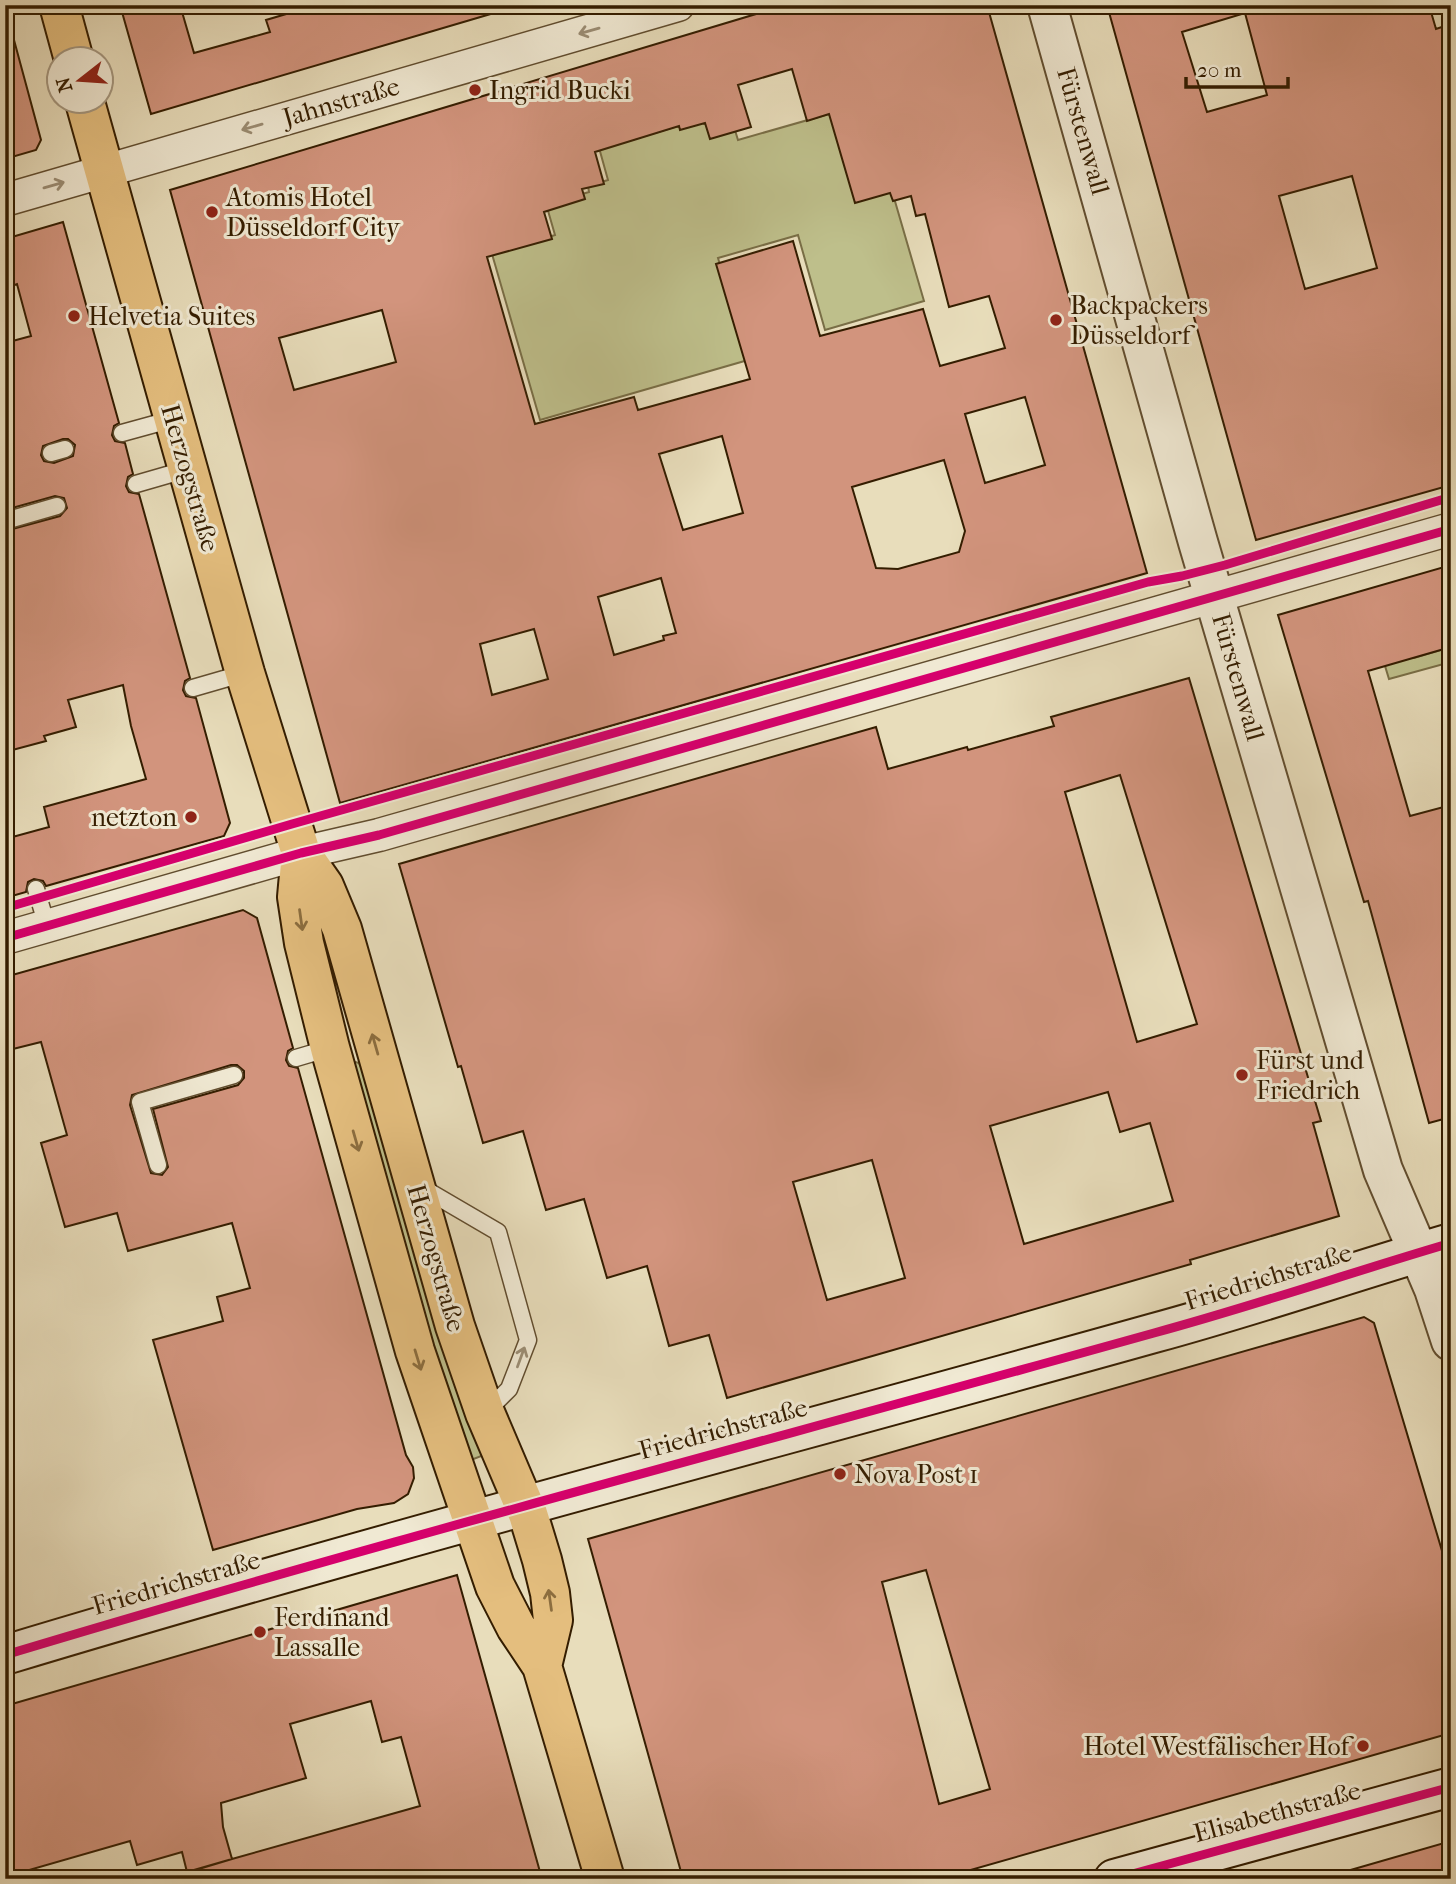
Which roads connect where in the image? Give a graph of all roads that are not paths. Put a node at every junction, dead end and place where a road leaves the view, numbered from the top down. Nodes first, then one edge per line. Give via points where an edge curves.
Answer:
1 (59, 5) edge
2 (678, 5) edge
3 (1047, 5) edge
4 (70, 46) edge
5 (89, 116) edge
6 (103, 171) junction
7 (5, 200) edge
8 (173, 418) junction
9 (122, 433) dead end
10 (188, 469) junction
11 (136, 484) dead end
12 (57, 506) dead end
13 (5, 521) edge
14 (1451, 529) edge
15 (1214, 597) junction
16 (245, 673) junction
17 (193, 688) dead end
18 (301, 853) junction
19 (36, 889) dead end
20 (47, 926) junction
21 (5, 938) edge
22 (234, 1075) dead end
23 (158, 1165) dead end
24 (414, 1184) junction
25 (1435, 1248) edge
26 (1451, 1341) edge
27 (485, 1413) junction
28 (524, 1505) junction
29 (473, 1520) junction
30 (5, 1655) edge
31 (542, 1667) junction
32 (1451, 1787) edge
33 (606, 1879) edge
34 (1114, 1879) edge

1 - 4 main road
2 -> 6 street, Jahnstraße
3 - 15 main road, Fürstenwall
5 - 6 main road, Herzogstraße
7 -> 6 street, Jahnstraße
6 - 8 main road, Herzogstraße
8 - 9 lane
8 - 10 main road, Herzogstraße
10 - 11 lane
10 - 16 main road, Herzogstraße
12 - 13 lane
14 - 15 street
15 - 18 street via 379,835
15 - 25 main road, Fürstenwall via 1383,1170
16 - 17 lane
16 - 18 main road, Herzogstraße
18 - 20 street
24 -> 18 main road, Herzogstraße via 342,929 324,886
18 -> 29 main road, Herzogstraße via 298,897 313,1053
19 - 20 lane
20 - 21 street
22 - 23 lane via 140,1102
24 - 27 main road, Herzogstraße
27 -> 24 lane via 509,1389 528,1340 498,1232
25 - 26 main road, Fürstenwall via 1434,1289
25 - 28 main road, Friedrichstraße via 1159,1332
27 - 28 main road, Herzogstraße
28 - 29 main road, Friedrichstraße
31 -> 28 main road, Herzogstraße via 553,1620 542,1560
29 - 30 main road, Friedrichstraße
29 - 31 main road, Herzogstraße via 504,1607
31 - 33 main road, Herzogstraße
32 - 34 main road, Elisabethstraße

